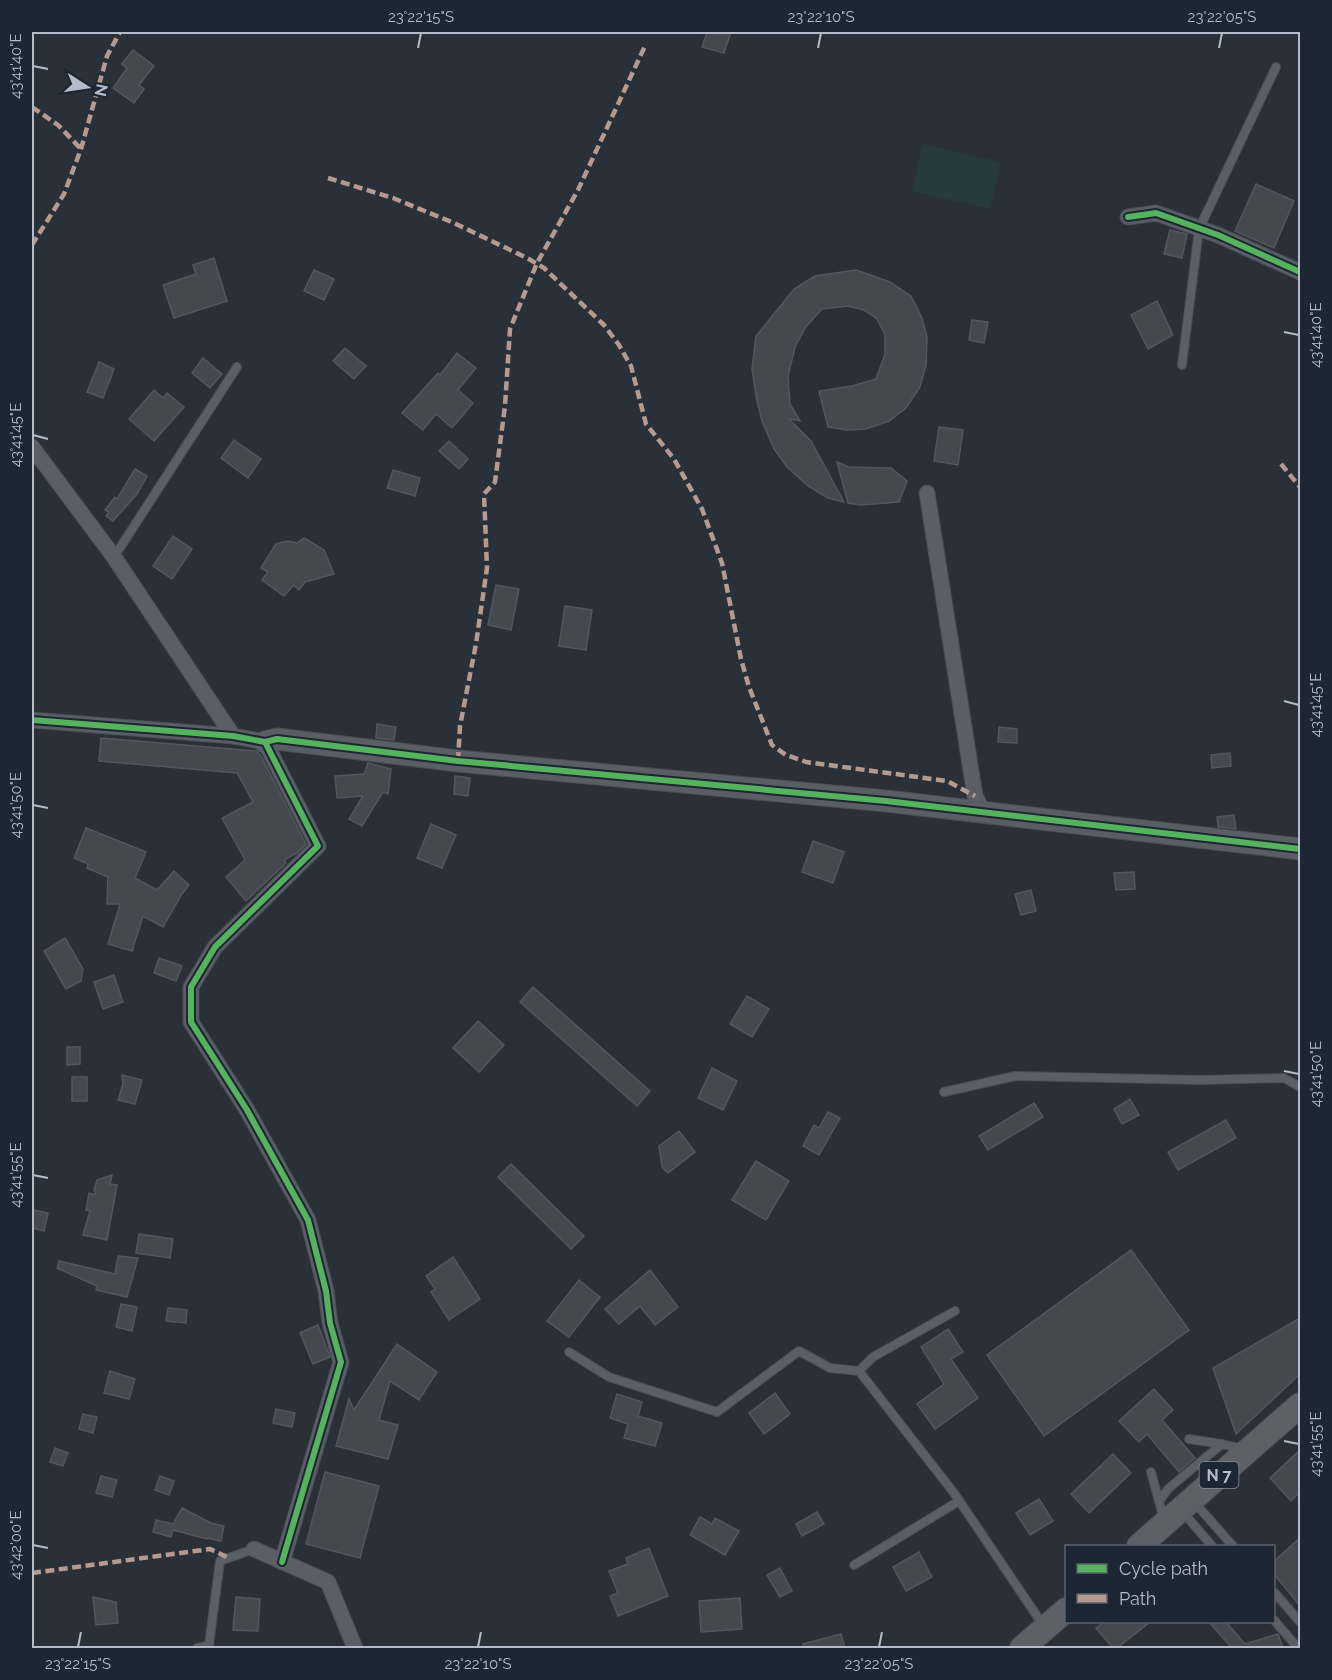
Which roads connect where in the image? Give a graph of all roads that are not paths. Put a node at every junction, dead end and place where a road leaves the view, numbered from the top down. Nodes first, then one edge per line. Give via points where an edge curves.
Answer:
1 (1276, 67) dead end
2 (1128, 217) dead end
3 (1199, 229) junction
4 (1300, 272) edge
5 (1182, 365) dead end
6 (237, 367) dead end
7 (32, 447) edge
8 (927, 493) dead end
9 (114, 557) junction
10 (32, 720) edge
11 (233, 736) junction
12 (265, 742) junction
13 (984, 813) junction
14 (1300, 849) edge
15 (1300, 1087) edge
16 (944, 1092) dead end
17 (955, 1311) dead end
18 (569, 1352) dead end
19 (859, 1371) junction
20 (1300, 1405) edge
21 (1189, 1439) dead end
22 (1222, 1444) junction
23 (1247, 1450) junction
24 (1151, 1472) dead end
25 (959, 1501) junction
26 (1174, 1508) junction
27 (1140, 1545) edge
28 (1211, 1545) edge
29 (1231, 1545) edge
30 (254, 1549) joint
31 (282, 1562) junction
32 (854, 1565) dead end
33 (1275, 1593) edge
34 (1065, 1611) edge
35 (1275, 1621) edge
36 (1300, 1622) edge
37 (1045, 1629) junction
38 (197, 1648) edge
39 (355, 1648) edge
40 (1022, 1648) edge
41 (1298, 1648) edge

1 - 3 lane
2 - 3 street via 1156,213
3 - 4 street
3 - 5 lane
6 - 9 lane
7 - 9 street
8 - 13 street via 975,796
9 - 11 street
10 - 11 street
11 - 12 street
12 - 13 street via 277,739 458,761
12 - 31 street via 318,846 216,947 191,987 191,1022 247,1110 308,1220 341,1362
13 - 14 street
15 - 16 lane via 1284,1078 1015,1076
17 - 19 lane via 873,1357
18 - 19 lane via 609,1377 717,1412 799,1350 830,1368
19 - 25 lane
20 - 23 main road, N 7
21 - 22 lane
22 - 23 lane
22 - 26 lane via 1169,1488
23 - 26 main road, N 7
24 - 26 lane
25 - 32 lane
25 - 37 lane
26 - 27 main road, N 7
26 - 28 lane
26 - 29 lane
30 - 31 street
30 - 38 lane via 220,1562 209,1645
31 - 39 street via 328,1582
33 - 36 lane
34 - 37 main road
35 - 41 lane
37 - 40 main road

